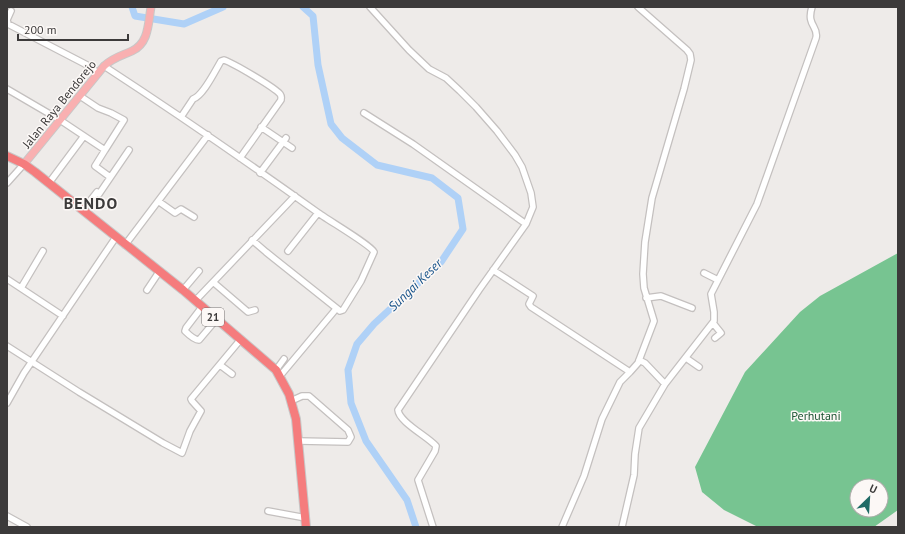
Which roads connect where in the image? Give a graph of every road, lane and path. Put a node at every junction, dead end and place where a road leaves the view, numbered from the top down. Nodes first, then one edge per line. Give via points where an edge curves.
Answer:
1 (151, 7) edge
2 (370, 7) edge
3 (638, 7) edge
4 (812, 7) edge
5 (12, 11) dead end
6 (104, 66) junction
7 (98, 73) junction
8 (7, 89) edge
9 (80, 96) junction
10 (364, 113) dead end
11 (181, 117) junction
12 (60, 120) junction
13 (261, 127) junction
14 (208, 135) junction
15 (84, 136) junction
16 (285, 140) junction
17 (292, 148) dead end
18 (105, 150) junction
19 (129, 150) dead end
20 (7, 156) edge
21 (240, 158) junction
22 (24, 164) junction
23 (260, 173) junction
24 (110, 177) junction
25 (7, 183) edge
26 (49, 183) junction
27 (295, 196) junction
28 (158, 201) junction
29 (83, 210) junction
30 (318, 213) junction
31 (194, 217) dead end
32 (526, 224) junction
33 (116, 237) junction
34 (252, 240) junction
35 (125, 245) junction
36 (43, 250) dead end
37 (288, 251) dead end
38 (493, 270) junction
39 (199, 271) dead end
40 (159, 272) junction
41 (704, 273) dead end
42 (7, 279) edge
43 (718, 280) junction
44 (213, 282) junction
45 (21, 288) junction
46 (147, 290) dead end
47 (183, 290) junction
48 (646, 298) junction
49 (195, 301) junction
50 (202, 308) junction
51 (692, 308) dead end
52 (336, 309) junction
53 (256, 310) dead end
54 (63, 316) junction
55 (216, 320) junction
56 (713, 323) junction
57 (715, 338) dead end
58 (241, 339) junction
59 (7, 346) edge
60 (686, 358) junction
61 (284, 359) dead end
62 (639, 360) junction
63 (32, 362) junction
64 (220, 365) junction
65 (699, 367) dead end
66 (630, 372) junction
67 (278, 373) junction
68 (232, 374) dead end
69 (664, 384) junction
70 (291, 401) junction
71 (7, 403) edge
72 (299, 441) junction
73 (268, 511) dead end
74 (7, 516) edge
75 (306, 523) edge
76 (27, 527) edge
77 (433, 527) edge
78 (562, 527) edge
79 (622, 527) edge

1 - 6 main road, Jalan Raya Bendorejo via 146,38 140,46
2 - 32 street via 409,50 430,69 450,81 476,107 516,155 533,204
3 - 48 street via 687,50 691,60 652,198 644,256
4 - 43 street via 809,19 817,33 806,68 757,204
5 - 7 street via 8,24
6 - 7 main road, Jalan Raya Bendorejo
6 - 11 street
7 - 9 main road, Jalan Raya Bendorejo
8 - 12 street
9 - 12 main road, Jalan Raya Bendorejo
9 - 18 street via 124,120
10 - 32 street via 419,148
11 - 13 street via 224,60 271,87 281,97
11 - 14 street
12 - 15 street
12 - 22 main road, Jalan Raya Bendorejo
13 - 16 street
13 - 21 street
14 - 21 street
14 - 28 street
15 - 18 street
15 - 26 street
16 - 17 street
16 - 23 street
18 - 24 street via 95,166
19 - 24 street
20 - 22 highway, 21
21 - 23 street
22 - 25 street
22 - 26 highway, 21
23 - 27 street
24 - 29 street via 99,194 97,192
26 - 29 highway, 21
27 - 30 street
27 - 34 street
28 - 31 street via 175,213 181,209
28 - 35 street
29 - 33 highway, 21
30 - 37 street
30 - 52 street via 373,251 361,281 343,310
32 - 38 street
33 - 35 highway, 21
33 - 54 street
34 - 44 street
34 - 52 street
35 - 40 highway, 21
36 - 45 street
38 - 66 street via 533,296 531,307
38 - 77 street via 398,410 408,423 436,446 418,480
39 - 47 street
40 - 46 street
40 - 47 highway, 21
41 - 43 street
42 - 45 street
43 - 56 street via 711,294
44 - 49 street
44 - 53 street via 248,312
45 - 54 street
47 - 49 highway, 21
48 - 51 street via 661,296
48 - 62 street via 654,321
49 - 50 highway, 21
50 - 55 highway, 21
50 - 55 street via 186,328 186,332 199,340
52 - 67 street
54 - 63 street
55 - 58 highway, 21
56 - 57 street via 721,333
56 - 60 street
58 - 64 street
58 - 67 highway, 21
59 - 63 street
60 - 65 street
60 - 69 street
61 - 67 street
62 - 66 street
62 - 69 street
63 - 64 street via 181,453 201,411 191,399
63 - 71 street
64 - 68 street
66 - 78 street via 620,382 599,426 584,476
67 - 70 highway, 21
69 - 79 street via 637,431 634,475
70 - 72 highway, 21
70 - 72 street via 309,396 348,430 351,437 348,442 341,443
72 - 75 highway, 21
73 - 75 street
74 - 76 street

